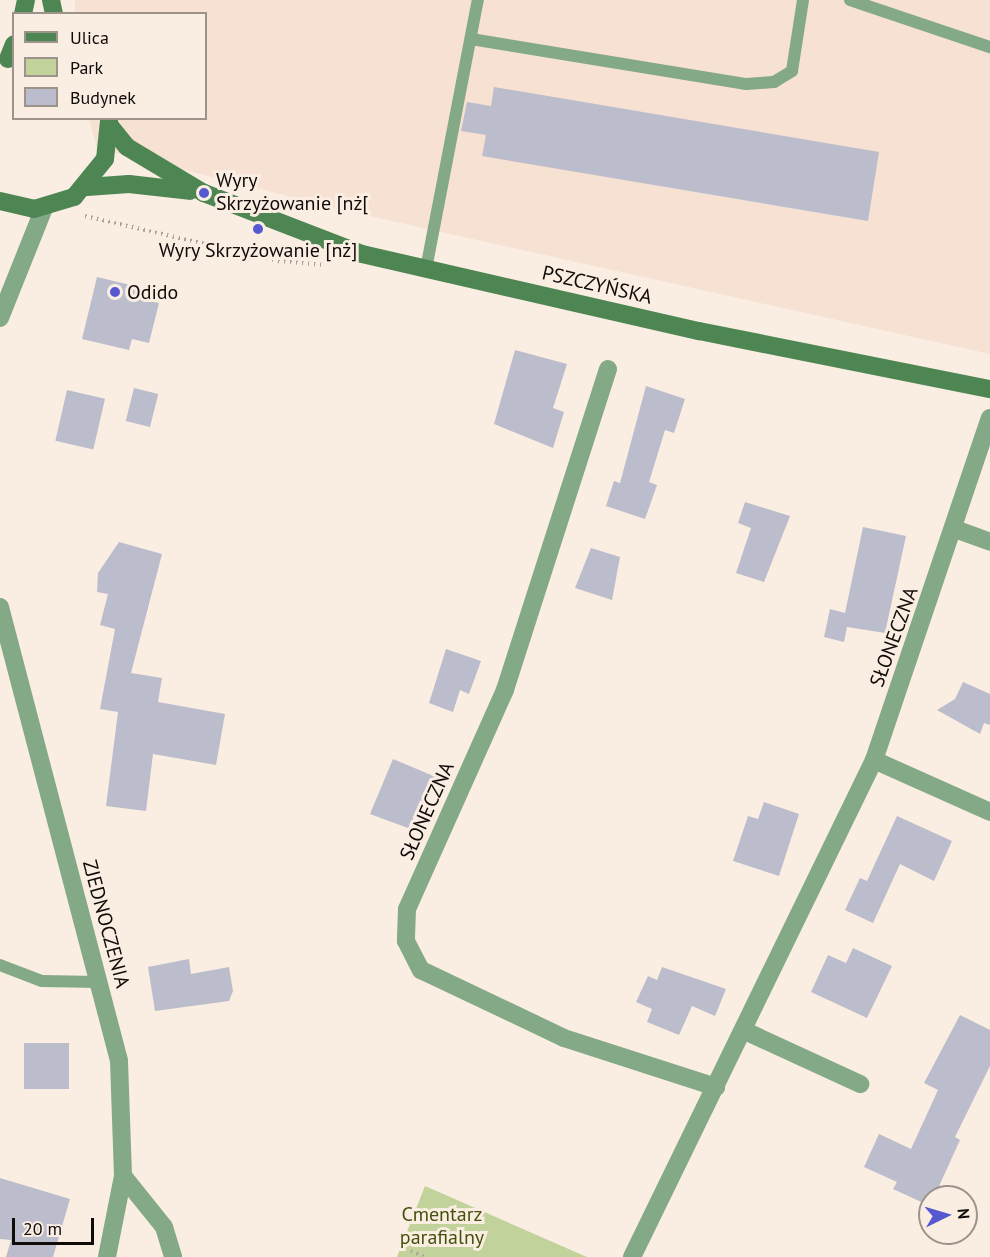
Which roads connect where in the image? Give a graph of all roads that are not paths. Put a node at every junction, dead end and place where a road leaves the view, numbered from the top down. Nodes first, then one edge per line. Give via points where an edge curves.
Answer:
1 (478, 0) edge
2 (803, 0) edge
3 (850, 0) edge
4 (471, 39) junction
5 (990, 47) edge
6 (109, 122) edge
7 (87, 187) junction
8 (204, 193) junction
9 (0, 201) edge
10 (44, 208) junction
11 (426, 269) junction
12 (0, 318) edge
13 (608, 369) dead end
14 (990, 390) edge
15 (990, 418) edge
16 (955, 529) junction
17 (990, 542) edge
18 (0, 607) edge
19 (874, 760) junction
20 (990, 812) edge
21 (0, 964) edge
22 (98, 982) junction
23 (745, 1031) junction
24 (860, 1084) dead end
25 (716, 1087) junction
26 (123, 1176) junction
27 (107, 1257) edge
28 (173, 1257) edge
29 (632, 1257) edge

1 - 4 lane
2 - 4 lane via 792,71 774,82 746,84
3 - 5 lane
4 - 11 lane
6 - 7 main road via 105,159
6 - 8 main road, PSZCZYŃSKA via 127,147
7 - 8 main road, PSZCZYŃSKA via 129,184
7 - 10 main road
8 - 11 main road, PSZCZYŃSKA via 362,254
9 - 10 main road
10 - 12 street
11 - 14 main road, PSZCZYŃSKA
13 - 25 street, SŁONECZNA via 505,690 407,909 406,941 422,970 564,1038
15 - 16 street, SŁONECZNA
16 - 17 street
16 - 19 street, SŁONECZNA
18 - 22 street, ZJEDNOCZENIA
19 - 20 street
19 - 23 street, SŁONECZNA
21 - 22 lane via 42,981
22 - 26 street, ZJEDNOCZENIA via 119,1061
23 - 24 street
23 - 25 street, SŁONECZNA
25 - 29 street, SŁONECZNA
26 - 27 street, ZJEDNOCZENIA
26 - 28 street via 164,1227

